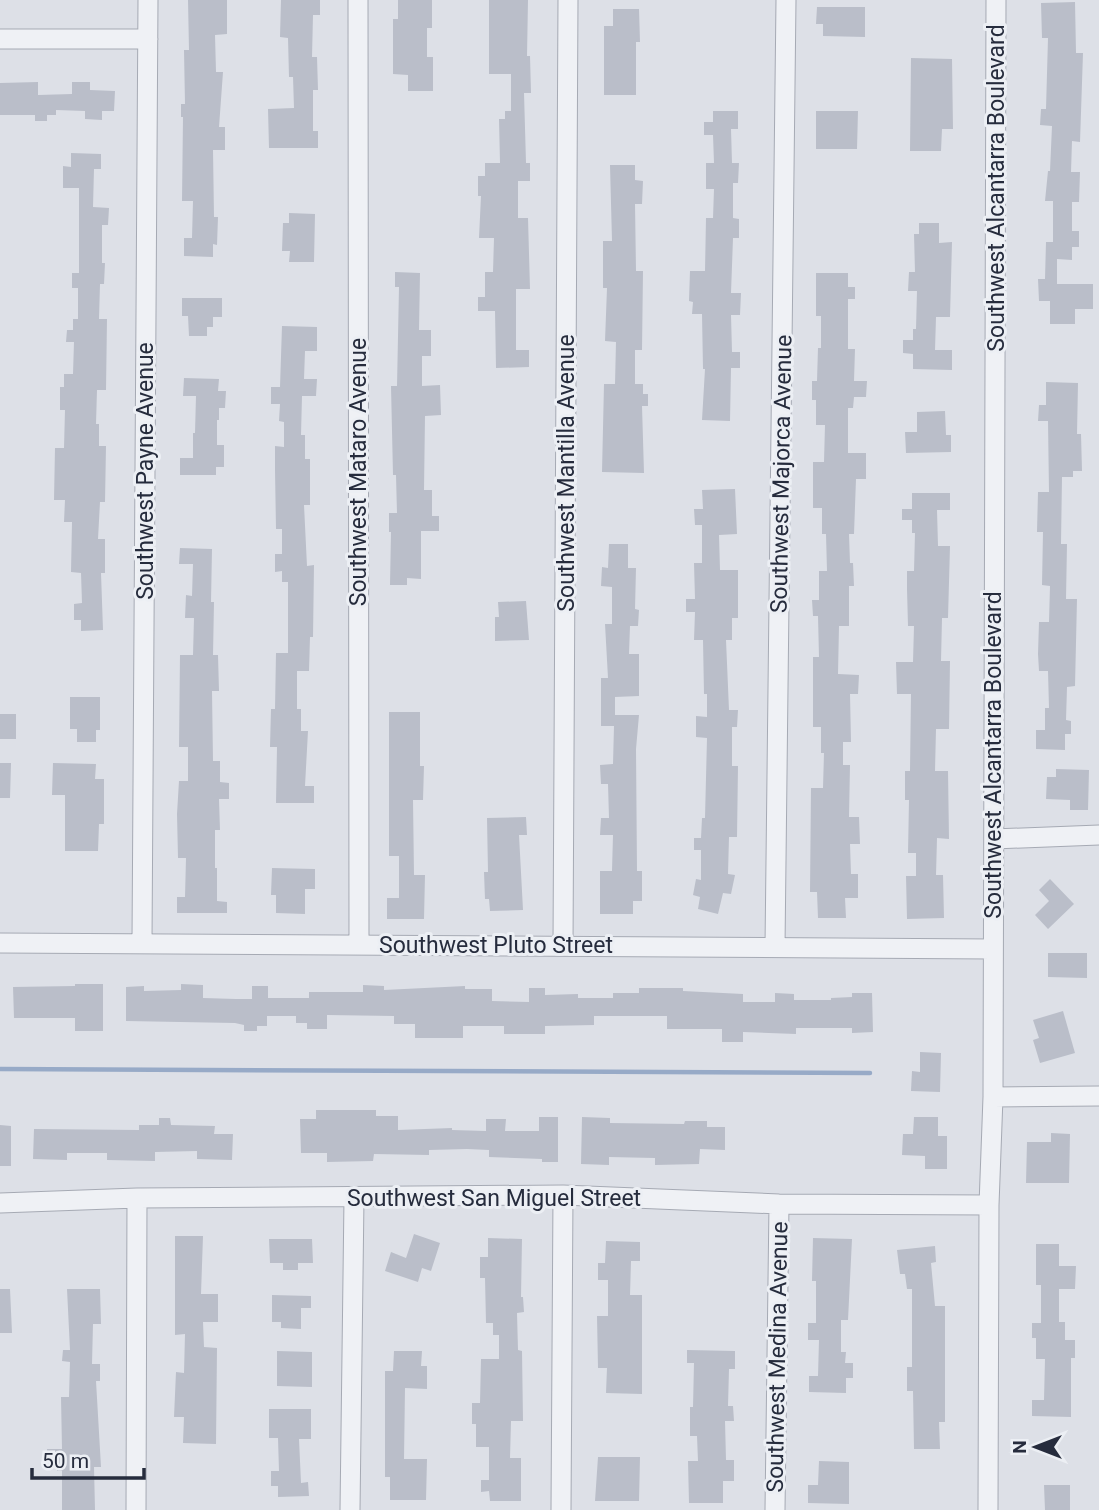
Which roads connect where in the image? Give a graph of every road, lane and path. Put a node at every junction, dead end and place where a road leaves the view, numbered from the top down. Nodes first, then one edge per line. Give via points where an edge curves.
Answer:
1 (148, 0) edge
2 (358, 0) edge
3 (568, 0) edge
4 (786, 0) edge
5 (996, 0) edge
6 (0, 39) edge
7 (148, 39) junction
8 (1099, 835) edge
9 (994, 839) junction
10 (142, 942) junction
11 (0, 943) edge
12 (359, 944) junction
13 (563, 945) junction
14 (775, 947) junction
15 (992, 949) junction
16 (1099, 1096) edge
17 (993, 1097) junction
18 (563, 1195) junction
19 (354, 1198) junction
20 (137, 1199) junction
21 (0, 1203) edge
22 (779, 1204) junction
23 (989, 1205) junction
24 (136, 1510) edge
25 (350, 1510) edge
26 (561, 1510) edge
27 (775, 1510) edge
28 (988, 1510) edge

1 - 7 street, Southwest Payne Avenue
2 - 12 street, Southwest Mataro Avenue
3 - 13 street, Southwest Mantilla Avenue
4 - 14 street, Southwest Majorca Avenue
5 - 9 street, Southwest Alcantarra Boulevard
6 - 7 street
7 - 10 street, Southwest Payne Avenue
8 - 9 street
9 - 15 street, Southwest Alcantarra Boulevard
10 - 11 street, Southwest Pluto Street
10 - 12 street, Southwest Pluto Street
12 - 13 street, Southwest Pluto Street
13 - 14 street, Southwest Pluto Street
14 - 15 street, Southwest Pluto Street
15 - 17 street, Southwest Alcantarra Boulevard
16 - 17 street
17 - 23 street, Southwest Alcantarra Boulevard
18 - 19 street, Southwest San Miguel Street
18 - 22 street, Southwest San Miguel Street
18 - 26 street
19 - 20 street, Southwest San Miguel Street
19 - 25 street
20 - 21 street, Southwest San Miguel Street
20 - 24 street
22 - 23 street, Southwest San Miguel Street
22 - 27 street, Southwest Medina Avenue
23 - 28 street, Southwest Alcantarra Boulevard

